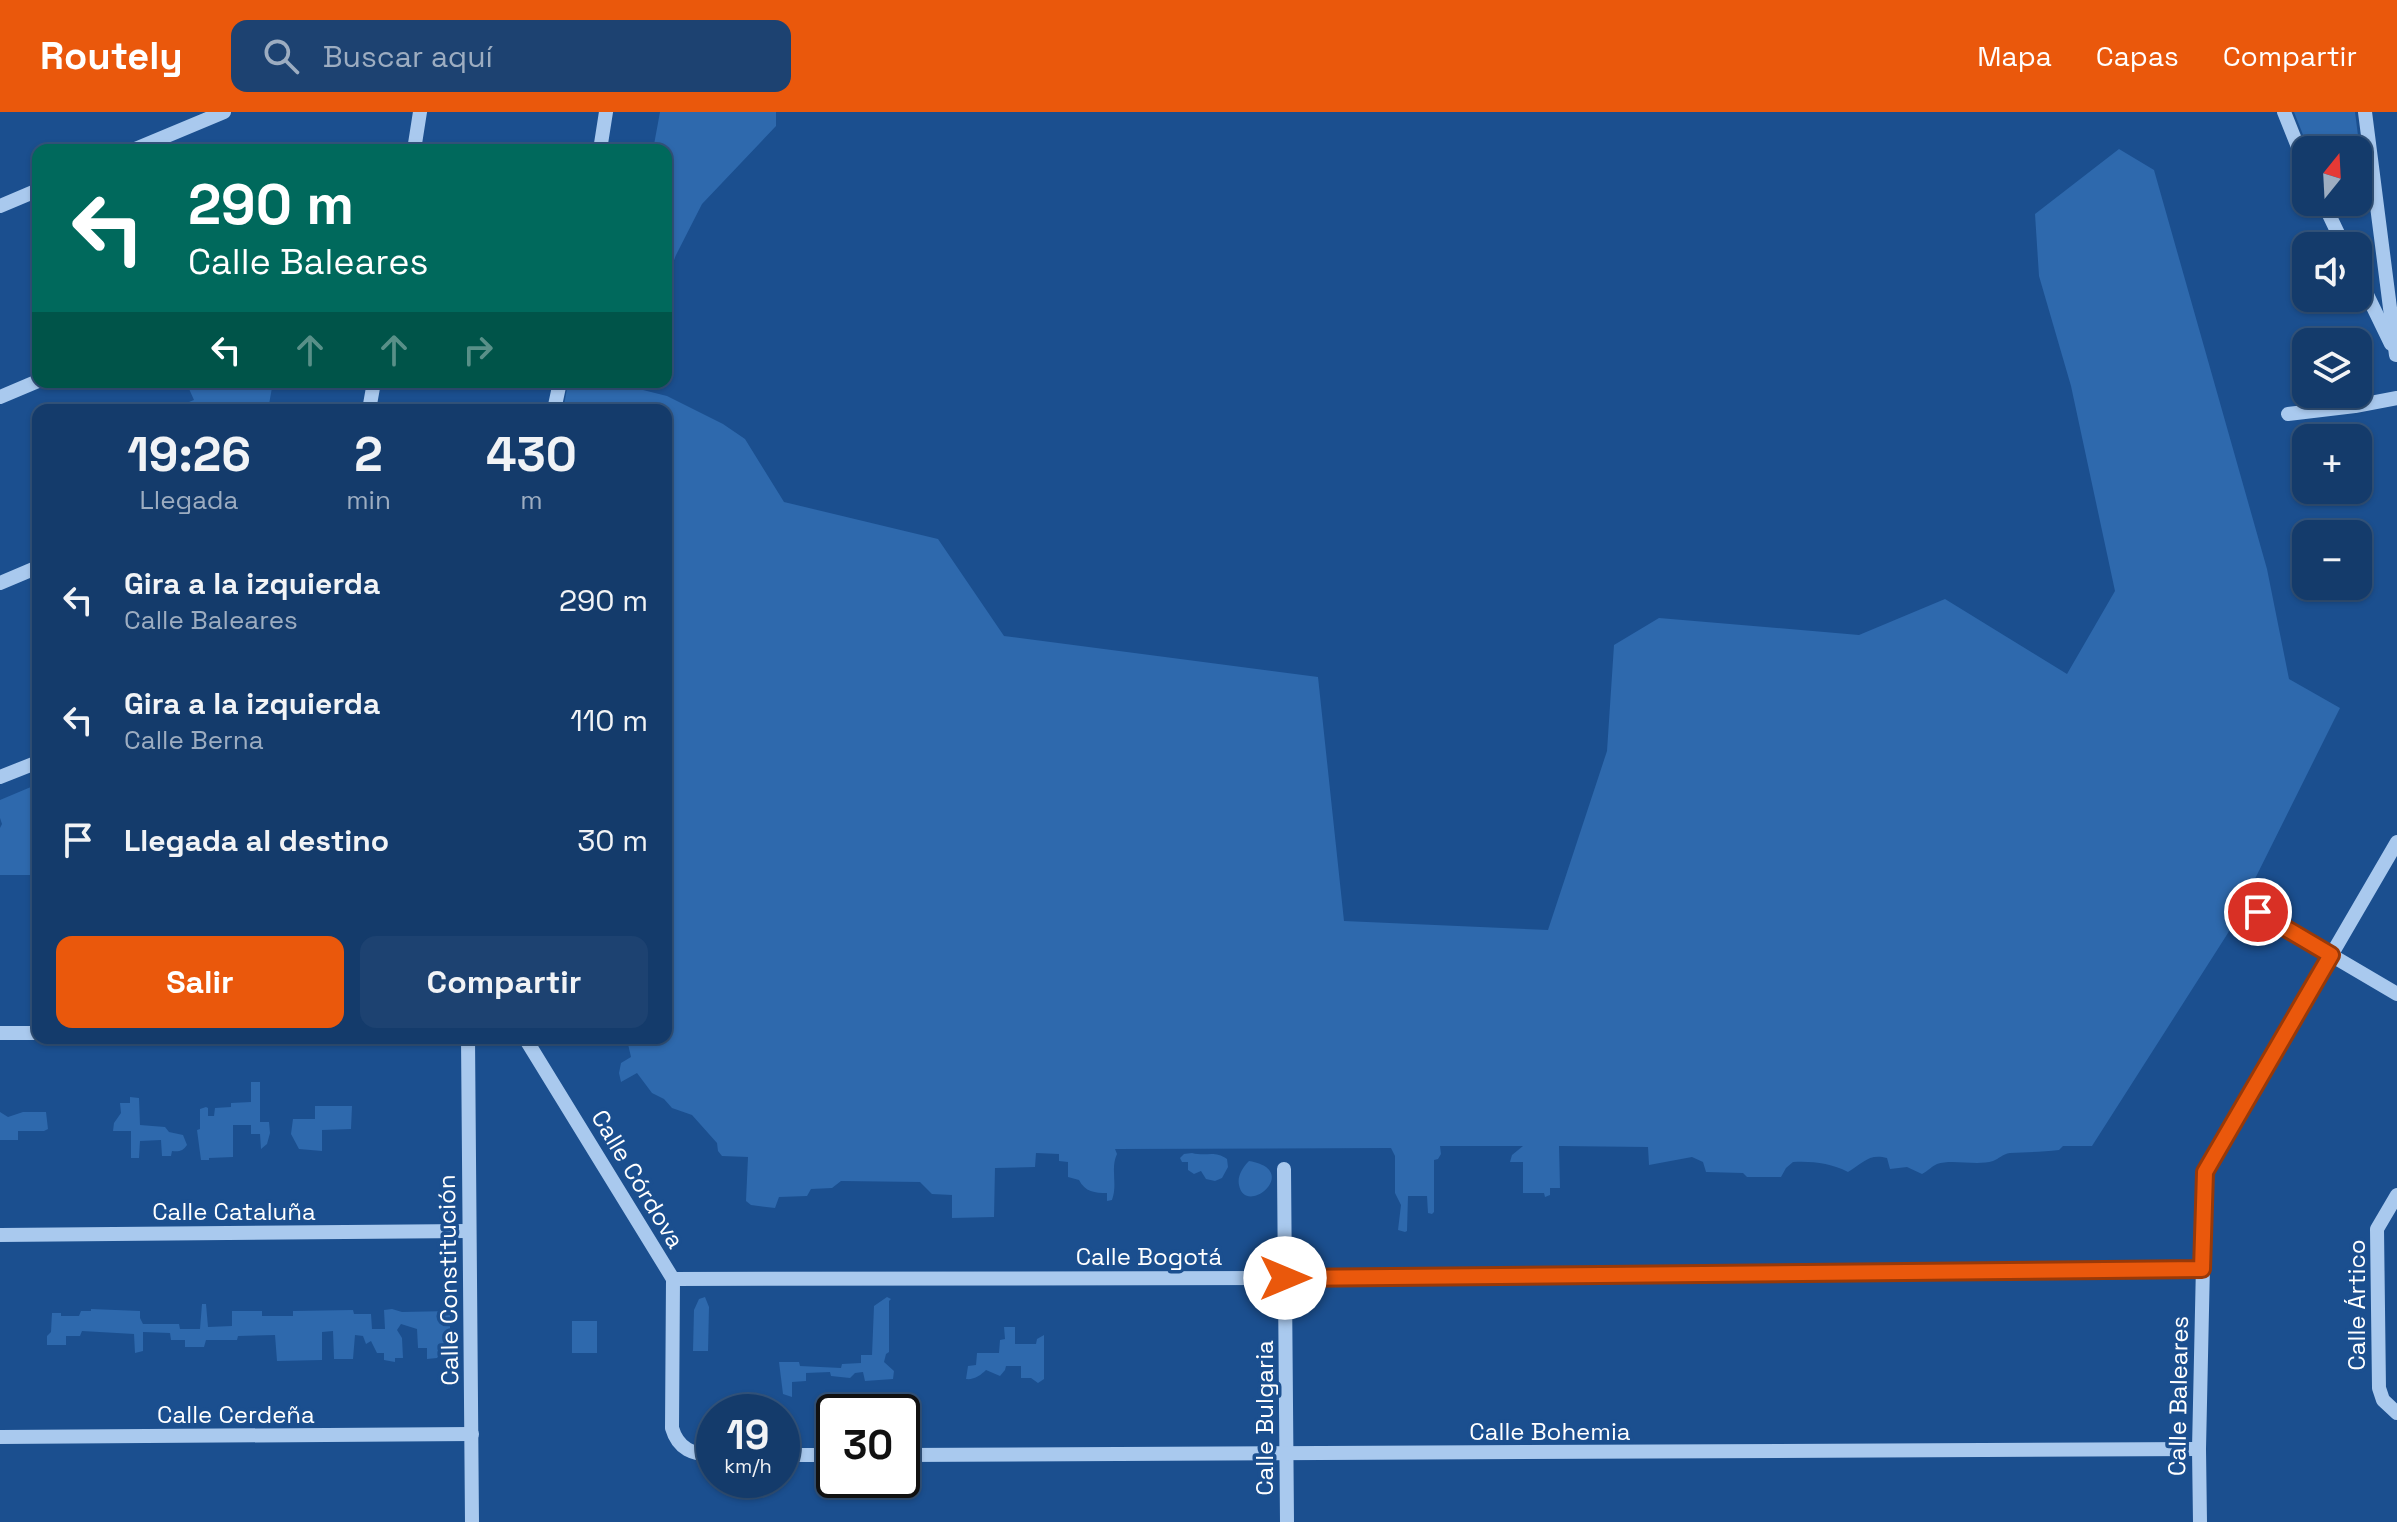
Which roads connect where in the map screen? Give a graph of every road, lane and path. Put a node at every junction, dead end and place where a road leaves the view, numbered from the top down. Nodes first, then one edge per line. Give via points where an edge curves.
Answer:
1 (224, 112) edge
2 (420, 112) edge
3 (606, 112) edge
4 (2284, 112) edge
5 (2365, 112) edge
6 (2294, 136) edge
7 (147, 144) edge
8 (415, 144) edge
9 (601, 144) edge
10 (32, 193) edge
11 (0, 206) edge
12 (2372, 305) edge
13 (2396, 355) edge
14 (2397, 364) edge
15 (32, 384) edge
16 (0, 397) edge
17 (2397, 398) edge
18 (2288, 414) dead end
19 (32, 570) edge
20 (0, 583) edge
21 (32, 764) edge
22 (0, 777) edge
23 (2397, 842) edge
24 (2258, 912) dead end
25 (2331, 955) junction
26 (2397, 994) edge
27 (0, 1033) edge
28 (32, 1033) edge
29 (468, 1044) edge
30 (529, 1044) edge
31 (1284, 1169) dead end
32 (2397, 1195) edge
33 (468, 1231) junction
34 (0, 1235) edge
35 (2202, 1269) junction
36 (1285, 1278) junction
37 (673, 1279) junction
38 (2397, 1413) edge
39 (472, 1434) junction
40 (0, 1437) edge
41 (2199, 1449) junction
42 (696, 1453) edge
43 (920, 1455) edge
44 (1286, 1455) junction
45 (472, 1522) edge
46 (1287, 1522) edge
47 (2200, 1522) edge

1 - 7 street
2 - 8 street
3 - 9 street
4 - 6 street
5 - 13 street
10 - 11 street
12 - 13 street
13 - 14 street
15 - 16 street
17 - 18 street
19 - 20 street
21 - 22 street
23 - 25 street, Calle Baleares
24 - 25 street
25 - 26 street
25 - 35 street, Calle Baleares via 2205,1172
27 - 28 street
29 - 33 street, Calle Constitución
30 - 37 street, Calle Córdova
31 - 36 street, Calle Bulgaria
32 - 38 street, Calle Ártico via 2377,1229 2379,1388
33 - 34 street, Calle Cataluña
33 - 39 street, Calle Constitución
35 - 36 street, Calle Bogotá
35 - 41 street, Calle Baleares
36 - 37 street, Calle Bogotá
36 - 44 street, Calle Bulgaria
37 - 42 street, Calle Córdova via 672,1428 683,1448
39 - 40 street, Calle Cerdeña
39 - 45 street, Calle Constitución
41 - 44 street, Calle Bohemia
41 - 47 street, Calle Baleares
43 - 44 street, Calle Bohemia
44 - 46 street, Calle Bulgaria

